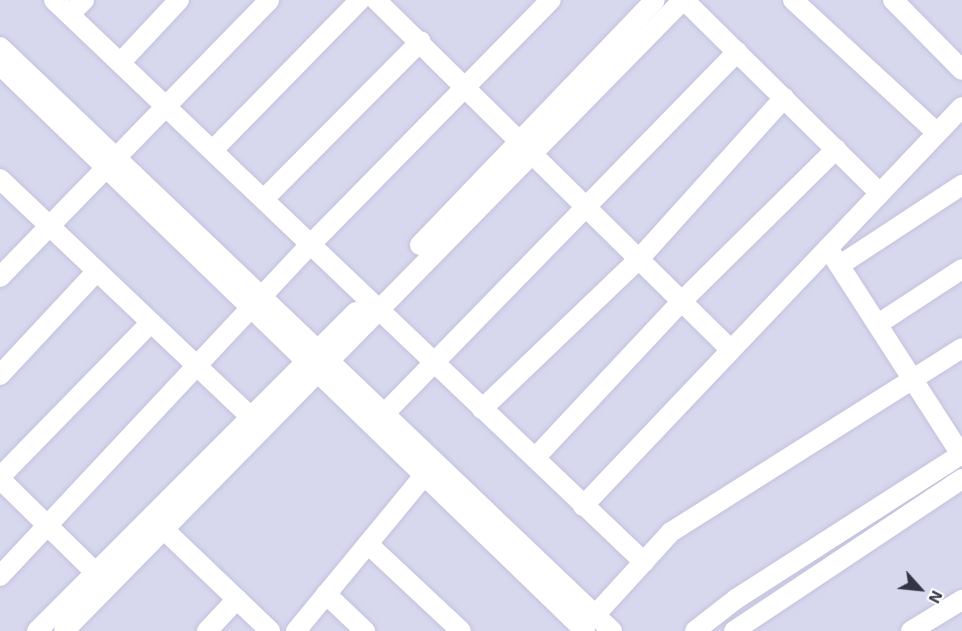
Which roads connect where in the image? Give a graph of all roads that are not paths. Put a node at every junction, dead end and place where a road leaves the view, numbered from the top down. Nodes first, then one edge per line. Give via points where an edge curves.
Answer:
1 (54, 0) edge
2 (84, 0) edge
3 (179, 0) edge
4 (269, 0) edge
5 (360, 0) edge
6 (376, 0) edge
7 (655, 0) edge
8 (683, 0) edge
9 (793, 0) edge
10 (893, 0) edge
11 (541, 4) edge
12 (70, 14) junction
13 (421, 41) junction
14 (0, 47) edge
15 (738, 52) junction
16 (121, 62) junction
17 (0, 65) edge
18 (962, 69) edge
19 (467, 88) junction
20 (784, 98) junction
21 (164, 103) junction
22 (962, 107) edge
23 (937, 133) junction
24 (524, 146) junction
25 (836, 149) junction
26 (213, 150) junction
27 (110, 164) junction
28 (1, 182) edge
29 (962, 185) edge
30 (880, 193) junction
31 (265, 198) junction
32 (586, 205) junction
33 (50, 226) junction
34 (311, 244) junction
35 (828, 248) junction
36 (639, 259) junction
37 (840, 265) junction
38 (962, 269) edge
39 (97, 271) junction
40 (0, 277) edge
41 (681, 302) junction
42 (256, 304) junction
43 (372, 305) junction
44 (151, 322) junction
45 (878, 324) junction
46 (962, 348) edge
47 (730, 349) junction
48 (316, 362) junction
49 (433, 363) junction
50 (196, 364) junction
51 (0, 375) edge
52 (912, 379) junction
53 (482, 409) junction
54 (384, 414) junction
55 (257, 423) junction
56 (962, 455) edge
57 (535, 458) junction
58 (0, 478) edge
59 (422, 478) junction
60 (962, 479) edge
61 (583, 506) junction
62 (157, 523) junction
63 (50, 526) junction
64 (368, 544) junction
65 (644, 562) junction
66 (0, 576) edge
67 (101, 579) junction
68 (326, 594) junction
69 (237, 599) junction
70 (962, 600) edge
71 (586, 626) edge
72 (709, 627) edge
73 (37, 631) edge
74 (64, 631) edge
75 (207, 631) edge
76 (270, 631) edge
77 (296, 631) edge
78 (365, 631) edge
79 (461, 631) edge
80 (612, 631) edge
81 (734, 631) edge
82 (911, 631) edge

1 - 12 street
2 - 12 street
3 - 16 street
4 - 21 street
5 - 26 street
6 - 13 street
7 - 24 street
8 - 15 street
8 - 24 street
9 - 23 street
10 - 18 street
11 - 19 street
12 - 16 street
13 - 19 street
13 - 31 street
14 - 27 street
15 - 20 street
15 - 32 street
16 - 21 street
17 - 27 street
19 - 24 street
19 - 34 street
20 - 25 street
20 - 36 street
21 - 26 street
21 - 27 street
22 - 23 street
23 - 30 street
24 - 32 street
24 - 43 street
25 - 30 street
25 - 41 street
26 - 31 street
27 - 33 street
27 - 42 street
28 - 33 street
29 - 37 street
30 - 35 street
31 - 34 street
32 - 36 street
32 - 49 street
33 - 39 street
33 - 40 street
34 - 42 street
34 - 43 street
35 - 37 street
35 - 47 street
36 - 41 street
36 - 53 street
37 - 45 street
38 - 45 street
39 - 44 street
39 - 51 street
41 - 47 street
41 - 57 street
42 - 48 street
42 - 50 street
43 - 48 street
43 - 49 street
44 - 50 street
44 - 58 street
45 - 52 street
46 - 52 street
47 - 61 street
48 - 54 street
48 - 55 street
48 - 59 street
49 - 53 street
49 - 54 street
50 - 55 street
50 - 63 street
52 - 56 street
52 - 65 street via 671,532
53 - 57 street
54 - 71 street
55 - 62 street
56 - 72 street
57 - 61 street
58 - 63 street
59 - 64 street
59 - 71 street
60 - 81 street
61 - 65 street
62 - 67 street
62 - 69 street
63 - 66 street
63 - 67 street
64 - 68 street
64 - 79 street
65 - 71 street
67 - 73 street
67 - 74 street
68 - 77 street
68 - 78 street
69 - 75 street
69 - 76 street
70 - 82 street
71 - 80 street

